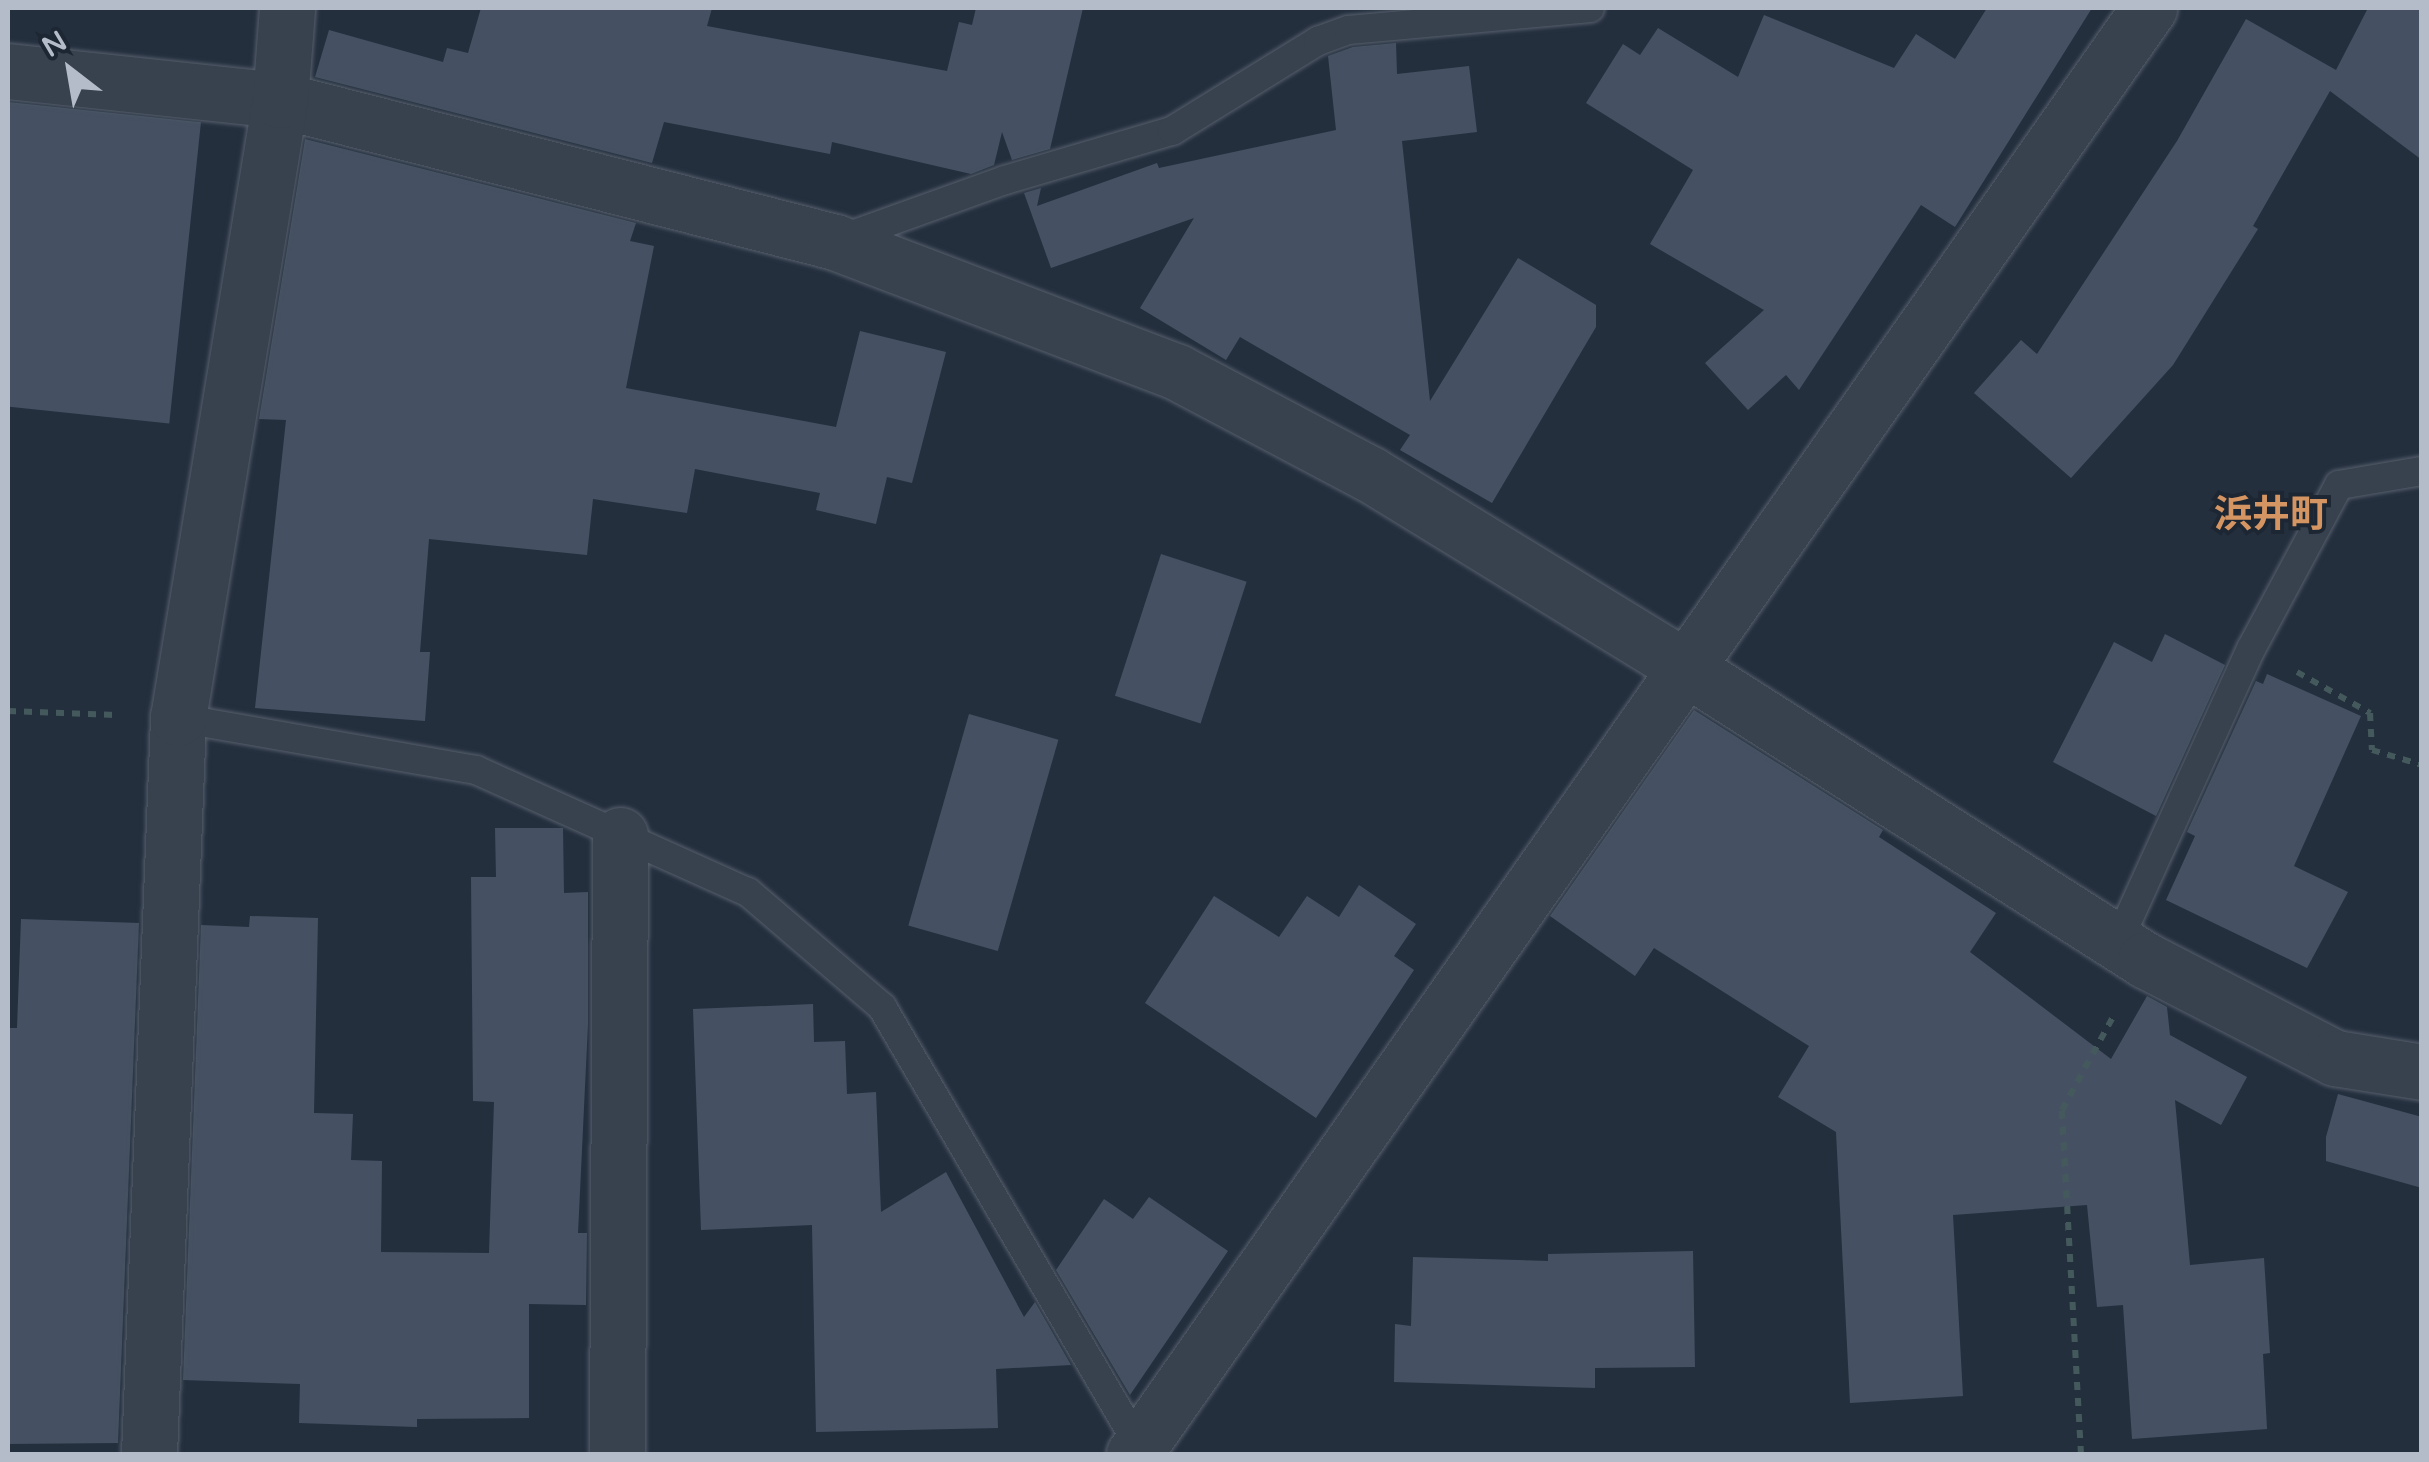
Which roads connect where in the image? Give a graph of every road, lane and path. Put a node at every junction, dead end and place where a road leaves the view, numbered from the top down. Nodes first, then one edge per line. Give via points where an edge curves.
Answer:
1 (287, 8) edge
2 (1590, 8) edge
3 (2150, 8) edge
4 (8, 70) edge
5 (280, 100) junction
6 (835, 242) junction
7 (2422, 472) edge
8 (2251, 649) junction
9 (1686, 668) junction
10 (8, 711) edge
11 (178, 718) junction
12 (2422, 765) edge
13 (620, 835) junction
14 (2131, 952) junction
15 (2422, 1072) edge
16 (1136, 1449) edge
17 (148, 1454) edge
18 (616, 1454) edge
19 (2082, 1454) edge

1 - 5 street
2 - 6 lane via 1349,30 1318,41 1172,131 1004,180
3 - 9 street
4 - 5 street
5 - 6 street
5 - 11 street
6 - 9 street via 1177,372 1370,474
7 - 8 lane via 2340,484
8 - 12 path via 2370,713 2372,750
8 - 14 lane
9 - 14 street
9 - 16 street
10 - 11 path
11 - 13 lane via 476,770
11 - 17 street
13 - 16 lane via 748,892 882,1007
13 - 18 street
14 - 15 street via 2335,1058
14 - 19 path via 2062,1110

